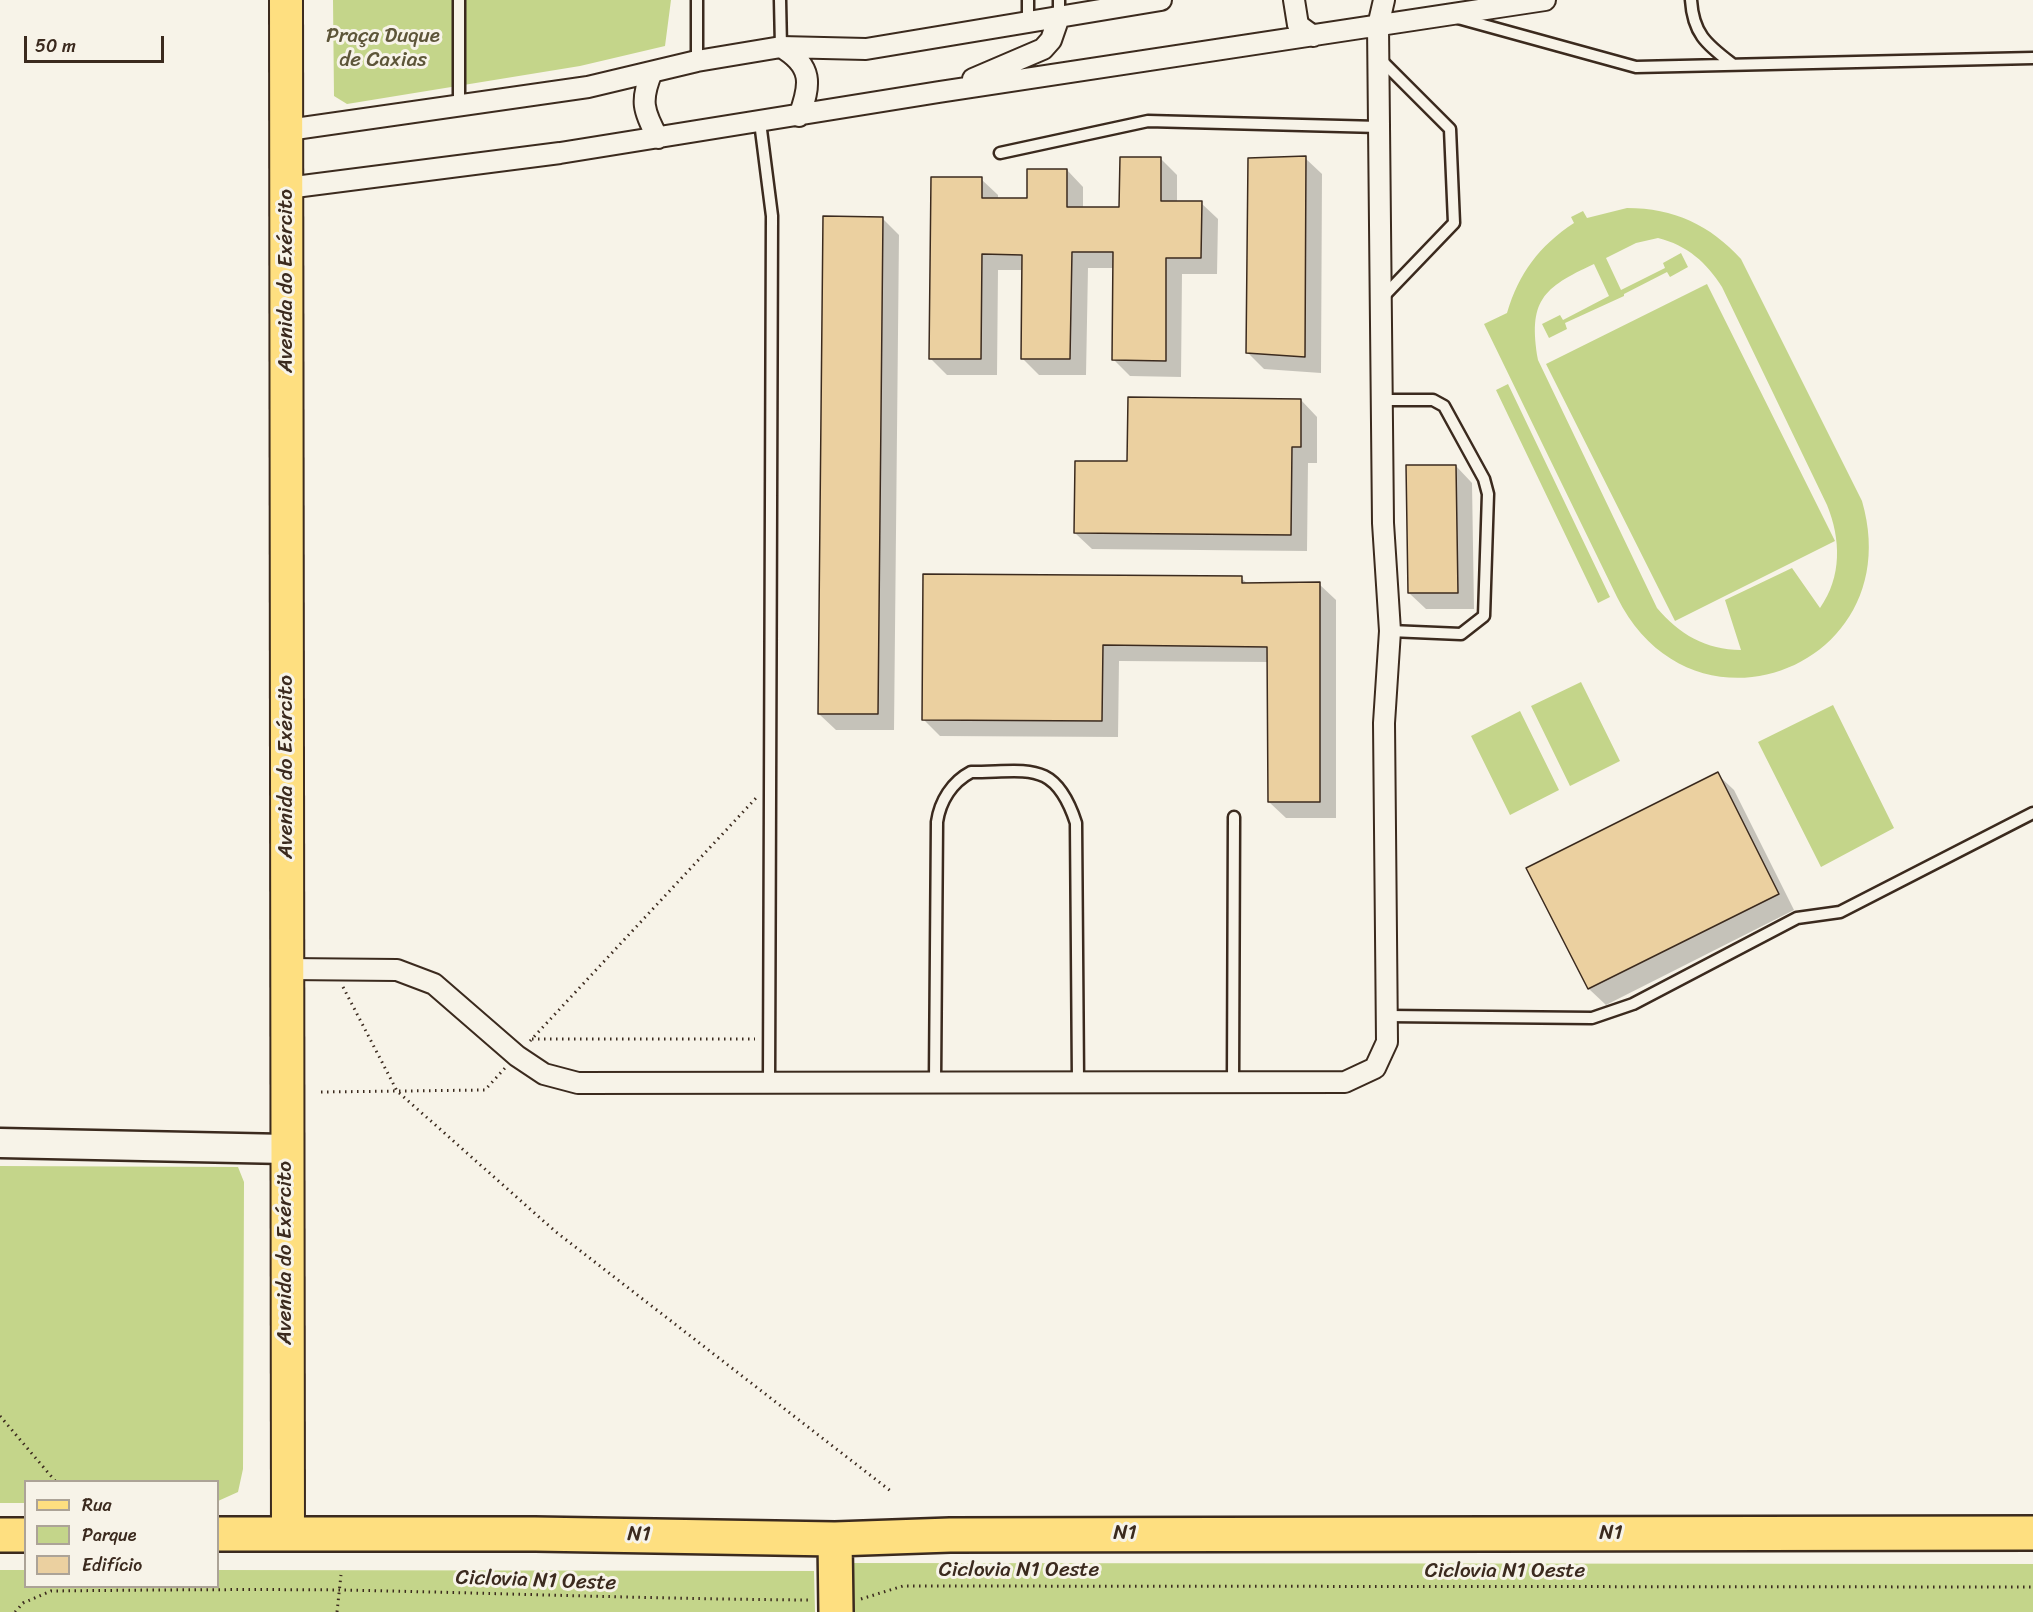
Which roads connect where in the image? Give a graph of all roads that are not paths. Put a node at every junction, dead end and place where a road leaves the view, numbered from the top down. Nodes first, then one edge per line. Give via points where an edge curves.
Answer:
1 (286, 0) edge
2 (459, 0) edge
3 (697, 0) edge
4 (780, 0) edge
5 (1028, 0) edge
6 (1161, 0) edge
7 (1294, 0) edge
8 (1384, 0) edge
9 (1545, 0) edge
10 (1691, 0) edge
11 (1059, 9) edge
12 (1447, 15) junction
13 (1028, 22) junction
14 (1378, 26) junction
15 (1313, 36) junction
16 (781, 47) junction
17 (1379, 57) junction
18 (2033, 58) edge
19 (697, 61) junction
20 (1731, 63) junction
21 (652, 72) junction
22 (939, 92) junction
23 (459, 105) junction
24 (799, 116) junction
25 (760, 122) junction
26 (1379, 127) junction
27 (288, 130) junction
28 (658, 138) junction
29 (1000, 153) dead end
30 (286, 188) junction
31 (1381, 299) junction
32 (1382, 400) junction
33 (1390, 631) junction
34 (2033, 813) edge
35 (1234, 817) dead end
36 (288, 969) junction
37 (1387, 1016) junction
38 (935, 1081) junction
39 (1078, 1081) junction
40 (1233, 1081) junction
41 (769, 1082) junction
42 (0, 1143) edge
43 (286, 1149) junction
44 (2033, 1533) edge
45 (219, 1534) edge
46 (288, 1534) junction
47 (0, 1535) edge
48 (24, 1535) edge
49 (835, 1539) junction
50 (836, 1606) edge

1 - 27 main road, Avenida do Exército
2 - 23 lane
3 - 19 lane
4 - 16 lane
5 - 13 lane
6 - 11 street
7 - 15 street via 1298,25
8 - 14 street
9 - 12 street
10 - 20 lane via 1692,16 1704,42
11 - 13 street
11 - 22 street via 1051,40 1043,49
12 - 14 street
12 - 20 lane via 1636,67
13 - 16 street via 866,49
14 - 15 street
14 - 17 street
15 - 22 street
16 - 19 street
16 - 24 street via 796,56 808,80
17 - 26 street
17 - 31 lane via 1450,129 1454,223
18 - 20 lane
19 - 21 street
21 - 23 street via 588,87
21 - 28 street via 643,93 646,117
22 - 24 street
23 - 27 street
24 - 25 street
25 - 28 street
25 - 41 lane via 772,216
26 - 29 lane via 1148,121
26 - 31 street
27 - 30 main road, Avenida do Exército
28 - 30 street
30 - 36 main road, Avenida do Exército
31 - 32 street
32 - 33 street via 1383,523
32 - 33 lane via 1433,400 1444,406 1484,479 1488,494 1484,616 1461,634
33 - 37 street via 1384,723
34 - 37 lane via 1840,912 1797,918 1633,1004 1592,1018
35 - 40 lane
36 - 41 street via 397,970 434,984 517,1056 544,1074 578,1083
36 - 43 main road, Avenida do Exército
37 - 40 street via 1387,1042 1375,1068 1346,1082
38 - 39 street
38 - 39 lane via 937,822 940,805 961,777 971,772 1038,772 1054,781 1068,798 1076,823
38 - 41 street
39 - 40 street
42 - 43 main road
43 - 46 main road, Avenida do Exército
44 - 49 highway, N1 via 951,1535
45 - 46 highway, N1
46 - 49 highway, N1
47 - 48 highway
49 - 50 highway

